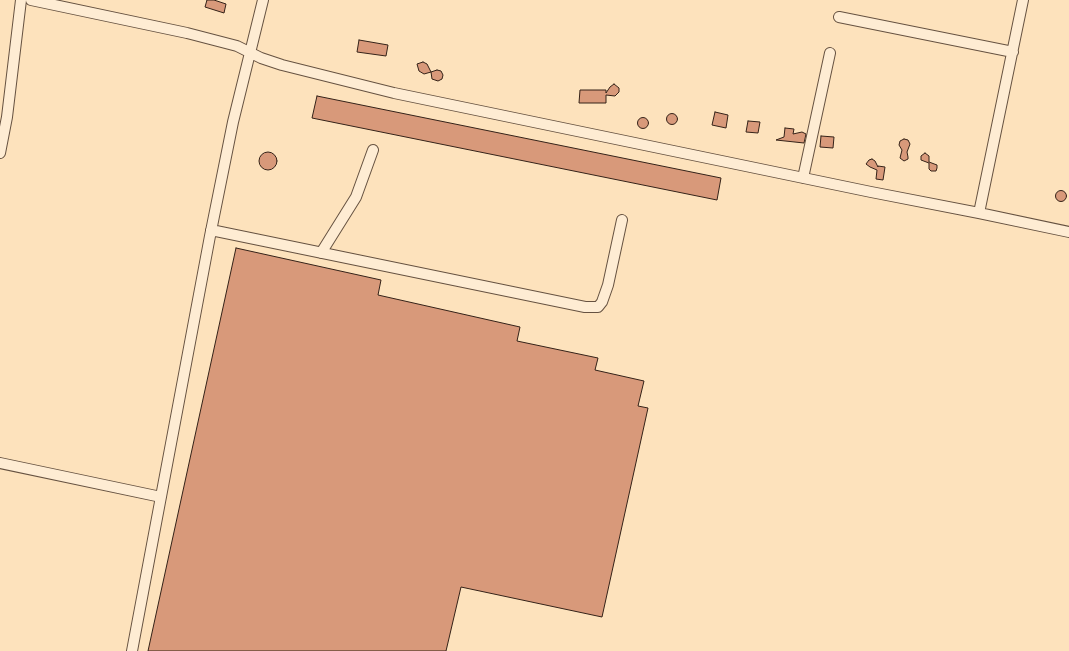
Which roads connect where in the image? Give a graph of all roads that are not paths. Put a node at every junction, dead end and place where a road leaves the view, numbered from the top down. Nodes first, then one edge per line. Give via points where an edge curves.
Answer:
1 (21, 0) edge
2 (31, 0) edge
3 (263, 0) edge
4 (1023, 0) edge
5 (838, 17) dead end
6 (249, 52) junction
7 (1013, 52) junction
8 (830, 53) dead end
9 (373, 150) dead end
10 (0, 153) edge
11 (803, 178) junction
12 (979, 212) junction
13 (622, 220) dead end
14 (211, 230) junction
15 (1069, 232) edge
16 (321, 253) junction
17 (0, 463) edge
18 (161, 497) junction
19 (132, 651) edge

1 - 10 street via 7,118
2 - 6 street via 194,35 237,46
3 - 6 street
4 - 7 street
5 - 7 street
6 - 11 street via 282,65 394,93
6 - 14 street
7 - 12 street
8 - 11 street
9 - 16 street via 356,198
11 - 12 street
12 - 15 street
13 - 16 street via 608,285 598,307 577,305
14 - 16 street
14 - 18 street
17 - 18 street
18 - 19 street

